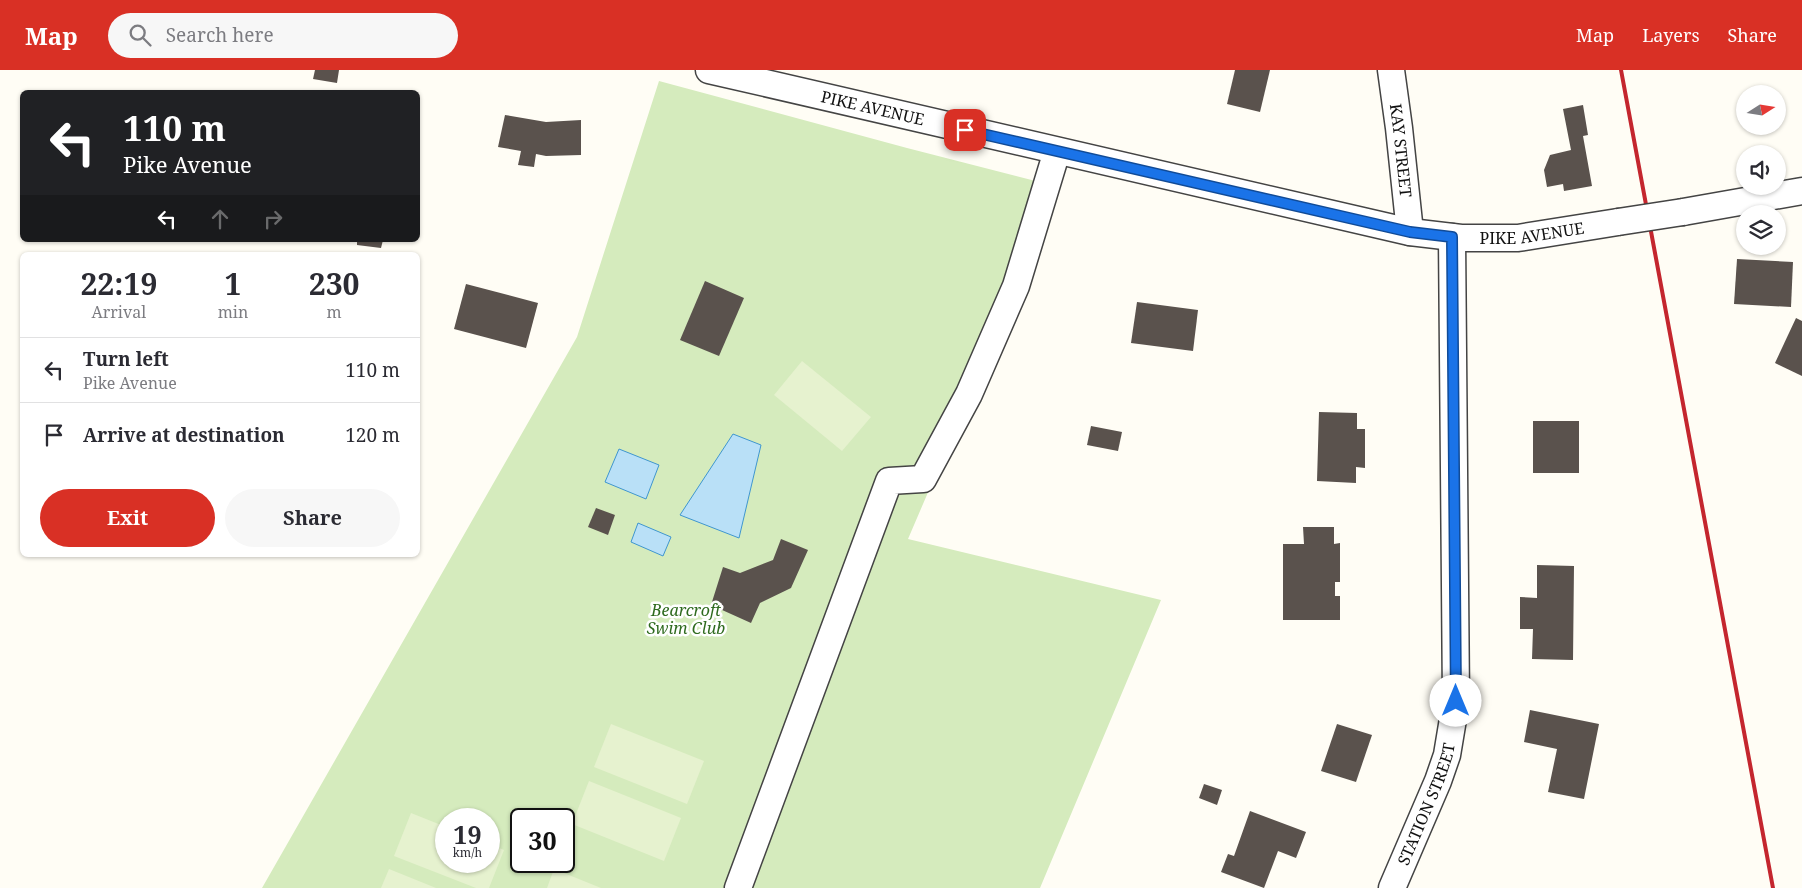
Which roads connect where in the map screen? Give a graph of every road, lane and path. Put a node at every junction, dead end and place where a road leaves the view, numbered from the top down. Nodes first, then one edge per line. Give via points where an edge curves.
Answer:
1 (709, 70) edge
2 (1391, 70) edge
3 (765, 77) edge
4 (1057, 151) junction
5 (1802, 191) edge
6 (1410, 232) junction
7 (1452, 237) junction
8 (738, 888) edge
9 (1392, 888) edge

1 - 3 street, PIKE AVENUE
2 - 6 street, KAY STREET
3 - 4 street, PIKE AVENUE
4 - 6 street, PIKE AVENUE
4 - 8 street via 1016,286 969,394 923,479 888,481
5 - 7 street, PIKE AVENUE, bridge via 1518,238
6 - 7 street, PIKE AVENUE
7 - 9 street, STATION STREET via 1456,701 1447,755

